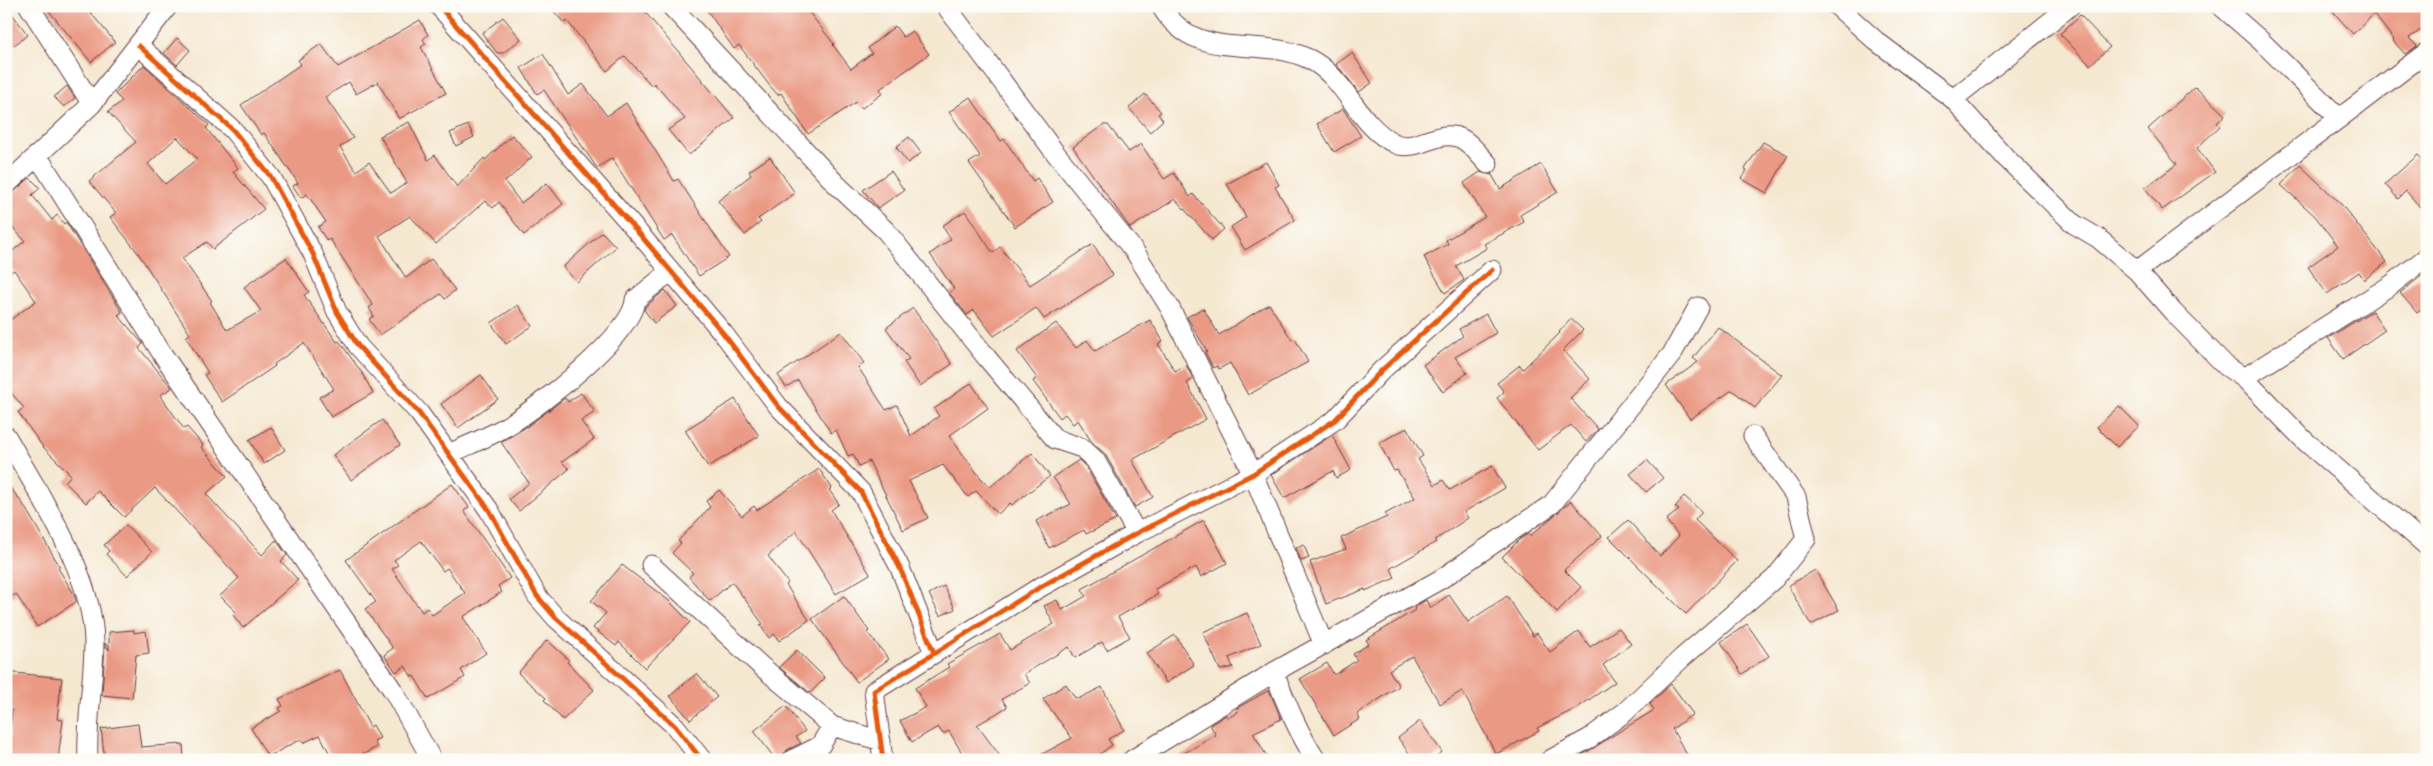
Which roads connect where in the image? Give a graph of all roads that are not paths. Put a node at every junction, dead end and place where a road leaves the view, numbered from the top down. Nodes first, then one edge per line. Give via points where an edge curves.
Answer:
1 (29, 6) edge
2 (168, 6) edge
3 (439, 6) edge
4 (671, 6) edge
5 (946, 6) edge
6 (1161, 6) edge
7 (1837, 6) edge
8 (2070, 6) edge
9 (2221, 6) edge
10 (139, 46) junction
11 (2427, 52) edge
12 (1953, 99) junction
13 (92, 104) junction
14 (2338, 117) junction
15 (37, 155) junction
16 (1488, 164) dead end
17 (6, 185) edge
18 (2427, 257) edge
19 (665, 266) junction
20 (1492, 270) dead end
21 (2137, 270) junction
22 (1698, 307) dead end
23 (2244, 378) junction
24 (1753, 436) dead end
25 (9, 448) edge
26 (449, 454) junction
27 (1253, 474) junction
28 (1137, 533) junction
29 (2427, 546) edge
30 (651, 565) dead end
31 (1324, 645) junction
32 (934, 652) junction
33 (1274, 672) junction
34 (832, 726) junction
35 (882, 751) edge
36 (88, 760) edge
37 (432, 760) edge
38 (702, 760) edge
39 (792, 760) edge
40 (1132, 760) edge
41 (1316, 760) edge
42 (1550, 760) edge

1 - 13 street
2 - 10 street
3 - 19 street
4 - 28 street via 837,185 886,231 1055,439 1082,448 1095,460
5 - 27 street via 1053,150 1135,252 1170,308
6 - 16 street via 1184,31 1206,43 1284,49 1310,59 1333,77 1378,134 1397,145 1413,144 1444,134 1462,138
7 - 12 street via 1876,41
8 - 12 street
9 - 14 street
10 - 13 street
10 - 26 street via 234,130 271,177 313,254 337,312 358,346 419,413
11 - 14 street
12 - 21 street via 2006,158 2074,224 2098,238
13 - 15 street
14 - 21 street
15 - 17 street
15 - 37 street via 161,352 394,692
18 - 23 street via 2391,285
19 - 26 street via 666,275 636,300 635,308 617,334 567,383 508,426
19 - 32 street via 723,333 778,406 861,492 900,568
20 - 27 street via 1382,370 1335,420
21 - 23 street via 2226,366
22 - 31 street via 1672,354 1552,504 1441,578
23 - 29 street via 2305,441
24 - 42 street via 1796,497 1806,539 1775,578 1683,656 1624,712 1590,738
25 - 36 street via 83,581 94,640 86,736
26 - 38 street via 489,510 537,596 556,618 675,726
27 - 28 street
27 - 31 street
28 - 32 street
30 - 34 street
31 - 33 street
32 - 35 street via 874,691
33 - 40 street
33 - 41 street via 1288,711
34 - 35 street
34 - 39 street via 820,746

